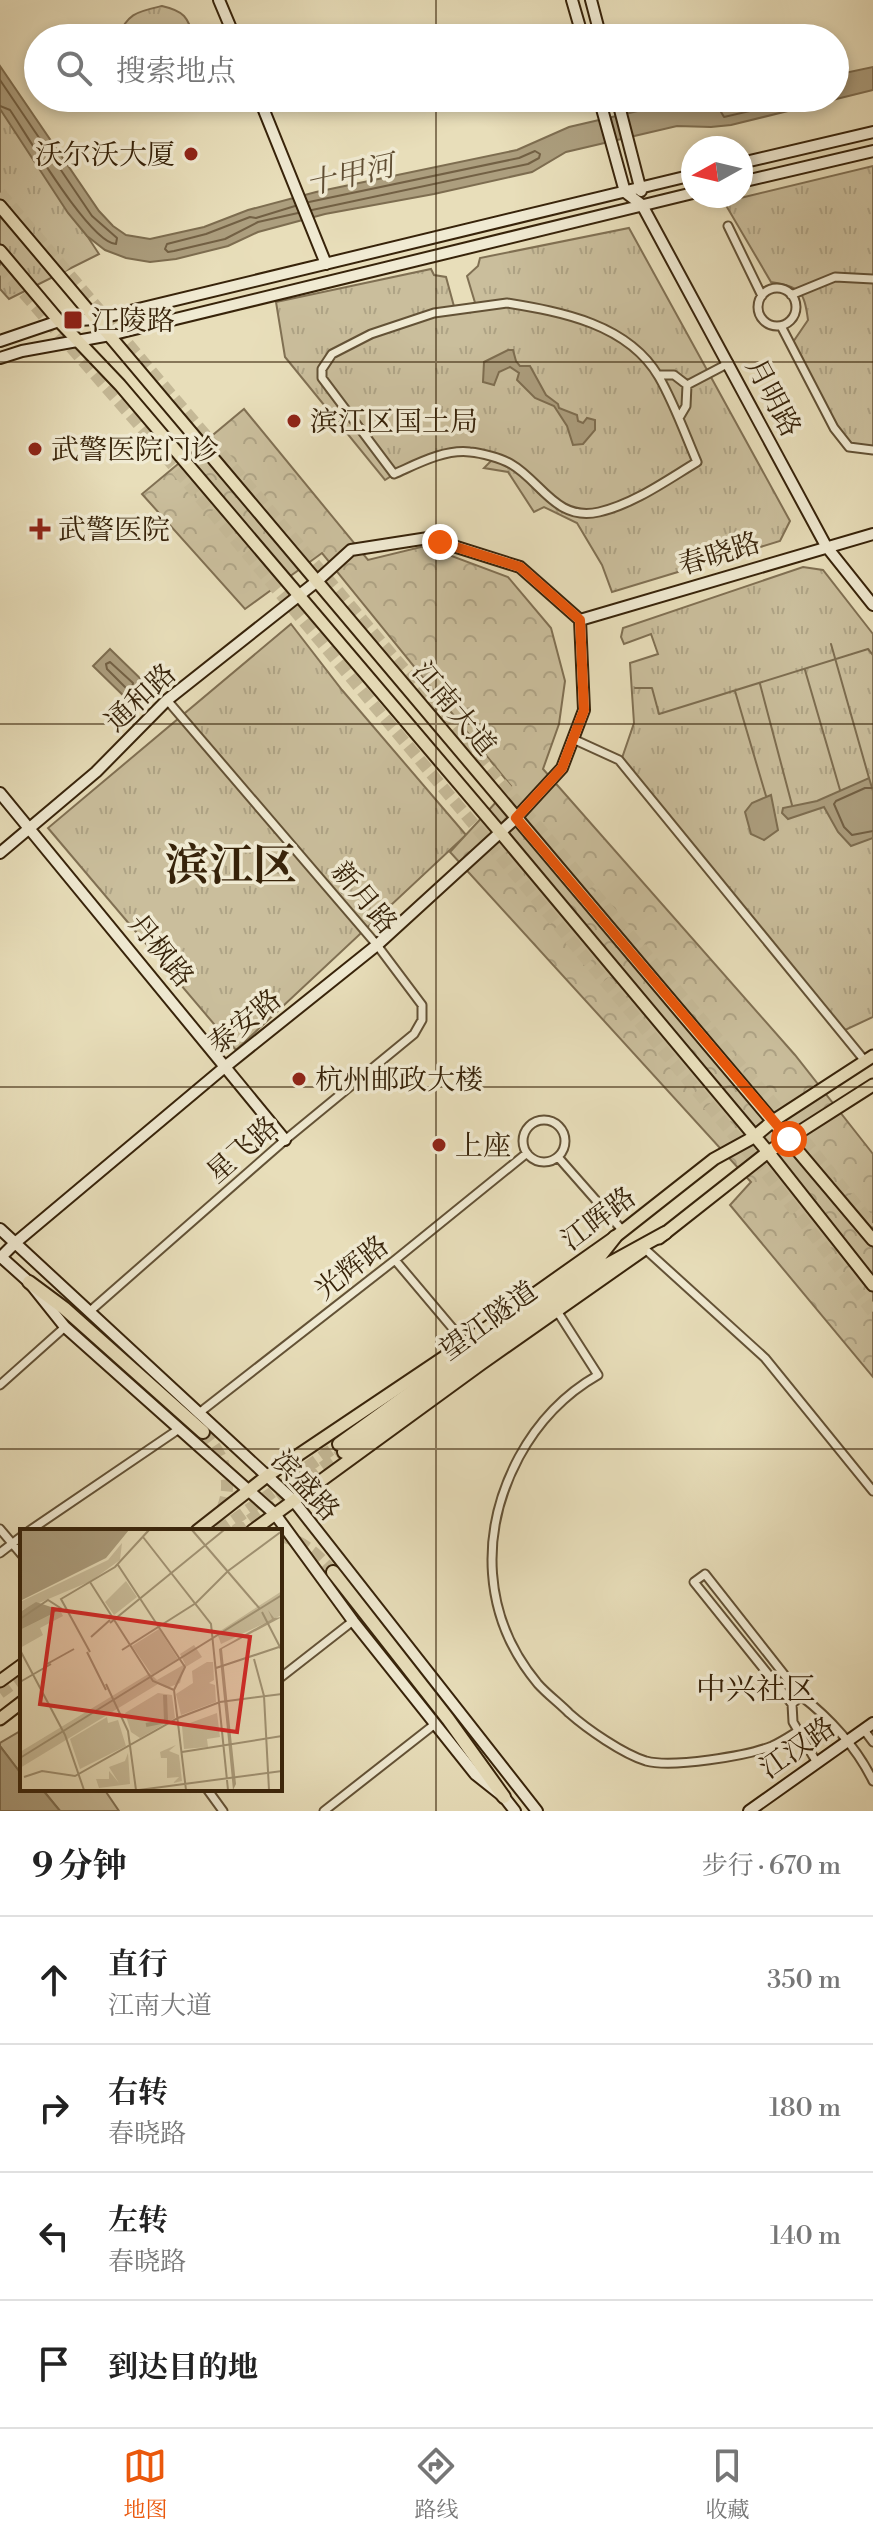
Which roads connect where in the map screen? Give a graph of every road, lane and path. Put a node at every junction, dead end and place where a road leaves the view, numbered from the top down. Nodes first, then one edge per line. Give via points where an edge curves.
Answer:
1 (219, 0) edge
2 (572, 0) edge
3 (591, 0) edge
4 (229, 24) edge
5 (579, 24) edge
6 (597, 24) edge
7 (265, 112) edge
8 (603, 112) edge
9 (620, 112) edge
10 (873, 132) edge
11 (873, 151) edge
12 (753, 160) edge
13 (681, 178) edge
14 (753, 179) edge
15 (641, 187) junction
16 (625, 192) junction
17 (681, 196) edge
18 (642, 205) junction
19 (0, 206) edge
20 (728, 226) dead end
21 (0, 251) edge
22 (326, 264) junction
23 (873, 279) edge
24 (791, 295) junction
25 (762, 296) junction
26 (97, 319) junction
27 (59, 321) junction
28 (781, 326) junction
29 (110, 335) junction
30 (79, 340) junction
31 (0, 341) edge
32 (0, 358) edge
33 (729, 363) junction
34 (658, 375) junction
35 (687, 385) junction
36 (679, 418) junction
37 (873, 450) edge
38 (873, 534) edge
39 (826, 546) junction
40 (316, 582) junction
41 (298, 595) junction
42 (873, 605) edge
43 (580, 620) junction
44 (167, 700) junction
45 (573, 739) junction
46 (0, 793) edge
47 (516, 818) junction
48 (30, 827) junction
49 (500, 832) junction
50 (0, 853) edge
51 (377, 945) junction
52 (422, 1020) joint
53 (869, 1058) edge
54 (226, 1066) junction
55 (873, 1085) edge
56 (773, 1121) junction
57 (754, 1137) junction
58 (789, 1139) junction
59 (285, 1140) junction
60 (768, 1152) junction
61 (527, 1153) junction
62 (558, 1157) junction
63 (0, 1229) edge
64 (665, 1233) junction
65 (619, 1234) junction
66 (873, 1240) edge
67 (15, 1243) junction
68 (645, 1249) junction
69 (0, 1257) edge
70 (395, 1260) junction
71 (29, 1282) junction
72 (873, 1285) edge
73 (557, 1311) junction
74 (89, 1312) junction
75 (65, 1327) junction
76 (465, 1343) junction
77 (0, 1385) edge
78 (199, 1413) junction
79 (179, 1429) junction
80 (203, 1432) tunnel mouth
81 (267, 1476) junction
82 (250, 1490) junction
83 (873, 1491) edge
84 (293, 1500) junction
85 (275, 1514) junction
86 (0, 1529) edge
87 (32, 1529) edge
88 (200, 1529) edge
89 (255, 1529) edge
90 (20, 1537) edge
91 (12, 1543) junction
92 (0, 1553) edge
93 (20, 1553) edge
94 (333, 1572) tunnel mouth
95 (353, 1621) junction
96 (20, 1666) edge
97 (282, 1676) edge
98 (0, 1681) edge
99 (801, 1696) junction
100 (20, 1704) edge
101 (792, 1704) junction
102 (0, 1719) edge
103 (435, 1724) junction
104 (868, 1726) edge
105 (798, 1731) junction
106 (847, 1741) junction
107 (873, 1742) edge
108 (817, 1763) junction
109 (873, 1781) edge
110 (208, 1791) edge
111 (504, 1797) junction
112 (223, 1811) edge
113 (324, 1811) edge
114 (515, 1811) edge
115 (537, 1811) edge
116 (749, 1811) edge

1 - 4 street
2 - 5 street
3 - 6 street
7 - 22 street
8 - 16 street
9 - 15 street, 月明路
10 - 12 street
11 - 14 street
13 - 15 street
15 - 16 street
15 - 18 street, 月明路
16 - 18 street, 月明路
16 - 22 street
17 - 18 street
18 - 29 street
18 - 33 street, 月明路
19 - 26 main road, 江南大道
20 - 25 street
21 - 27 main road, 江南大道
22 - 26 street
23 - 24 street via 835,277
24 - 25 street via 776,288
24 - 28 street via 796,310
25 - 28 street via 764,320
26 - 27 street
26 - 29 main road, 江南大道
27 - 30 main road, 江南大道
27 - 31 street
28 - 37 street via 834,428 849,447
29 - 30 street
29 - 40 main road, 江南大道
30 - 32 street
30 - 41 main road, 江南大道
33 - 35 street
33 - 39 street, 月明路
34 - 35 street via 674,375
34 - 36 street
34 - 36 street via 636,348 608,331 559,312 507,303 434,313 371,334 332,354 322,369 322,378 394,474 440,455 469,451 511,463 555,504 578,512 597,513 635,498 697,462
35 - 36 street
38 - 39 street, 春晓路
39 - 42 street, 月明路
39 - 43 street, 春晓路
40 - 41 street, 通和路
40 - 43 street via 351,550 428,538 520,567
40 - 47 main road, 江南大道
41 - 44 street, 通和路
41 - 49 main road, 江南大道
43 - 45 street via 584,710
44 - 48 street, 通和路 via 96,772
44 - 51 street, 新月路
45 - 47 street via 562,768
45 - 53 street via 619,760
46 - 48 street, 丹枫路
47 - 49 street, 泰安路
47 - 56 main road, 江南大道
48 - 50 street, 通和路
48 - 54 street, 丹枫路
49 - 51 street, 泰安路
49 - 57 main road, 江南大道
51 - 52 street, 新月路 via 422,1005
51 - 54 street, 泰安路
52 - 59 street, 星飞路 via 414,1034
53 - 56 main road, 江晖路
54 - 59 street, 丹枫路
54 - 67 street, 泰安路
55 - 58 main road, 江晖路
56 - 57 main road, 江晖路
56 - 58 main road, 江南大道
57 - 60 main road, 江南大道
57 - 65 main road, 江晖路 via 714,1159
58 - 60 main road, 江晖路
58 - 66 main road, 江南大道
59 - 74 street, 星飞路
60 - 64 main road, 江晖路
60 - 72 main road, 江南大道
61 - 62 street via 545,1163
61 - 62 street via 523,1139 529,1126 542,1120 564,1133 565,1146
61 - 70 street, 光辉路
62 - 65 street
63 - 67 street, 滨盛路
64 - 65 highway, 望江隧道 via 605,1266 341,1448 600,1256
64 - 68 main road, 江晖路
65 - 76 main road, 江晖路
67 - 69 street, 泰安路
67 - 74 street, 滨盛路
68 - 73 main road, 江晖路
68 - 83 street via 765,1358
69 - 71 street, 滨盛路
70 - 76 street
70 - 78 street, 光辉路
71 - 75 street, 滨盛路
71 - 80 highway
73 - 84 main road, 江晖路
73 - 105 street via 598,1375 556,1404 536,1430 508,1479 497,1515 491,1556 497,1606 521,1661 575,1718 646,1761 737,1755 772,1746
74 - 78 street, 滨盛路
75 - 77 street
75 - 79 street, 滨盛路
76 - 81 main road, 江晖路
78 - 81 street, 滨盛路
79 - 82 street, 滨盛路
79 - 87 street
81 - 82 main road, 江晖路
81 - 84 street, 滨盛路
82 - 85 street, 滨盛路
82 - 88 main road, 江晖路
84 - 85 main road, 江晖路
84 - 115 street, 滨盛路
85 - 89 main road, 江晖路
85 - 95 street, 滨盛路
86 - 91 street
90 - 91 street
91 - 92 street
91 - 93 street
94 - 111 highway
95 - 97 street
95 - 103 street, 滨盛路
96 - 98 main road
99 - 101 street
99 - 101 street via 705,1574 694,1582
99 - 106 street
100 - 102 main road
101 - 105 street
103 - 111 street, 滨盛路 via 475,1774
103 - 113 street
104 - 106 street, 江汉路
104 - 107 street
105 - 108 street
106 - 108 street, 江汉路
106 - 109 street
108 - 116 street, 江汉路
110 - 112 street
111 - 114 street, 滨盛路

